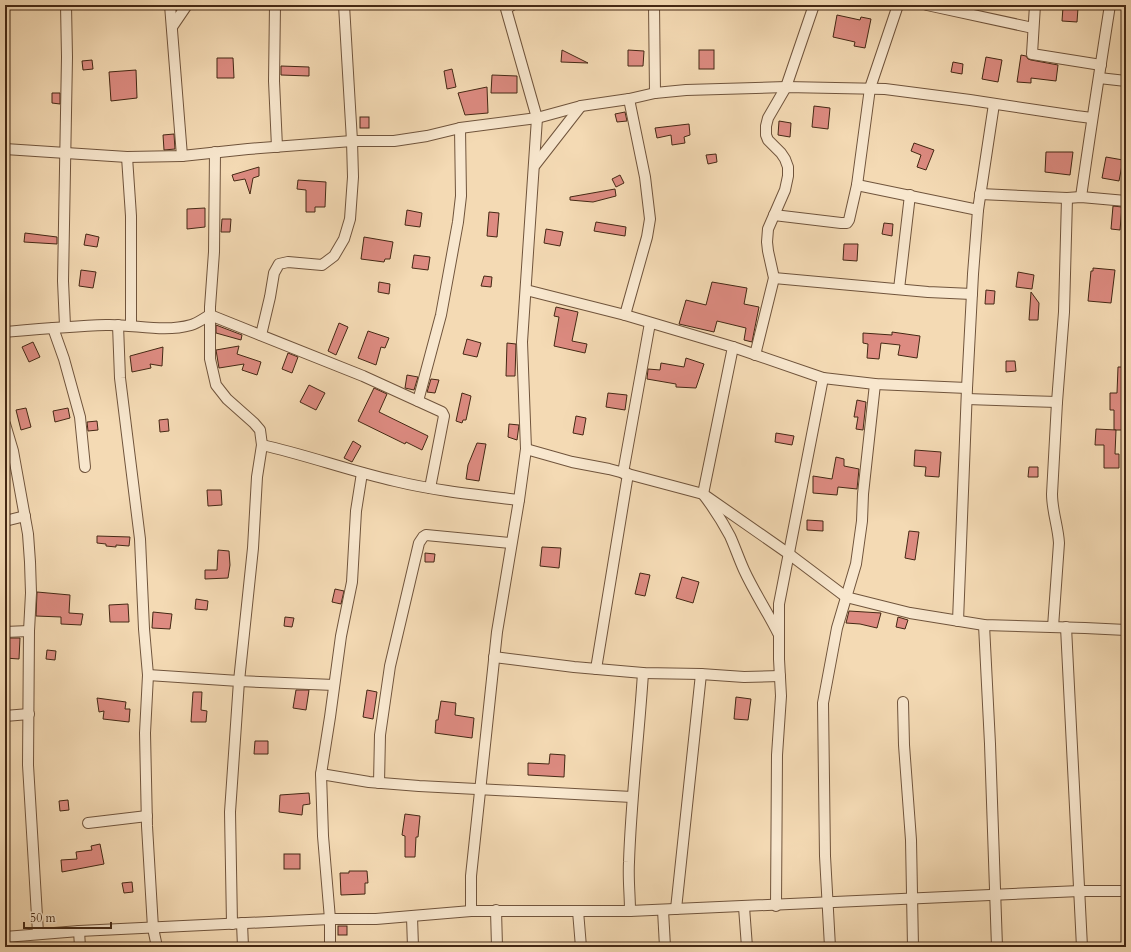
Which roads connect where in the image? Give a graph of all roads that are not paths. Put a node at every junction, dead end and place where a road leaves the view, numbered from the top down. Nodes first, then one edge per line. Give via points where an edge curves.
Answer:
1 (66, 5) edge
2 (170, 5) edge
3 (187, 5) edge
4 (275, 5) edge
5 (344, 5) edge
6 (654, 5) edge
7 (814, 5) edge
8 (898, 5) edge
9 (927, 5) edge
10 (1035, 5) edge
11 (1110, 5) edge
12 (508, 6) edge
13 (172, 27) junction
14 (1033, 28) junction
15 (1101, 65) junction
16 (1099, 78) junction
17 (1126, 80) edge
18 (786, 87) junction
19 (870, 88) junction
20 (655, 92) junction
21 (629, 99) junction
22 (994, 104) junction
23 (580, 106) junction
24 (538, 118) junction
25 (1092, 118) junction
26 (460, 128) junction
27 (352, 141) junction
28 (277, 147) junction
29 (5, 149) edge
30 (215, 152) junction
31 (66, 154) junction
32 (182, 156) junction
33 (128, 157) junction
34 (535, 165) junction
35 (857, 185) junction
36 (980, 194) junction
37 (910, 195) junction
38 (1081, 197) junction
39 (1067, 198) junction
40 (1126, 201) edge
41 (978, 210) junction
42 (774, 215) junction
43 (774, 278) junction
44 (898, 289) junction
45 (526, 290) junction
46 (972, 294) junction
47 (210, 315) junction
48 (625, 315) junction
49 (650, 323) junction
50 (118, 325) junction
51 (132, 325) junction
52 (65, 326) junction
53 (53, 328) junction
54 (5, 332) edge
55 (261, 335) junction
56 (733, 347) junction
57 (755, 355) junction
58 (823, 378) junction
59 (875, 384) junction
60 (967, 388) junction
61 (967, 398) junction
62 (418, 401) junction
63 (1057, 402) junction
64 (5, 424) edge
65 (262, 444) junction
66 (526, 450) junction
67 (85, 467) dead end
68 (362, 473) junction
69 (625, 474) junction
70 (430, 488) junction
71 (703, 494) junction
72 (519, 500) junction
73 (25, 516) junction
74 (5, 521) edge
75 (511, 543) junction
76 (789, 554) junction
77 (846, 597) junction
78 (958, 621) junction
79 (984, 625) junction
80 (1053, 627) junction
81 (1066, 627) junction
82 (1126, 630) edge
83 (29, 631) junction
84 (5, 632) edge
85 (779, 635) junction
86 (494, 657) junction
87 (596, 669) junction
88 (643, 673) junction
89 (701, 674) junction
90 (148, 675) junction
91 (780, 676) junction
92 (239, 681) junction
93 (334, 685) junction
94 (903, 702) dead end
95 (29, 714) junction
96 (5, 716) edge
97 (321, 774) junction
98 (379, 783) junction
99 (480, 789) junction
100 (632, 797) junction
101 (147, 816) junction
102 (88, 824) dead end
103 (1080, 891) junction
104 (1126, 891) edge
105 (995, 896) junction
106 (911, 898) junction
107 (827, 903) junction
108 (776, 906) junction
109 (744, 907) junction
110 (676, 909) junction
111 (496, 910) junction
112 (663, 910) junction
113 (471, 911) junction
114 (578, 911) junction
115 (630, 911) junction
116 (412, 917) junction
117 (330, 919) junction
118 (237, 924) junction
119 (153, 928) junction
120 (79, 930) junction
121 (38, 933) junction
122 (5, 936) edge
123 (80, 947) edge
124 (157, 947) edge
125 (243, 947) edge
126 (330, 947) edge
127 (413, 947) edge
128 (497, 947) edge
129 (581, 947) edge
130 (665, 947) edge
131 (748, 947) edge
132 (830, 947) edge
133 (913, 947) edge
134 (997, 947) edge
135 (1082, 947) edge

1 - 31 street
2 - 13 street
3 - 13 street
4 - 28 street via 274,81
5 - 27 street
6 - 20 street
7 - 18 street
8 - 19 street
9 - 14 street
10 - 14 street
11 - 15 street
12 - 24 street
13 - 32 street
14 - 15 street via 1033,55
15 - 16 street
16 - 17 street
16 - 25 street
18 - 19 street
18 - 20 street
18 - 42 street via 766,126 768,140 781,153 788,167 787,182
19 - 22 street
19 - 35 street
20 - 21 street
21 - 23 street
21 - 48 street via 646,177 650,220
22 - 25 street
22 - 36 street
23 - 24 street
23 - 34 street
24 - 26 street
24 - 34 street
25 - 38 street
26 - 27 street via 394,141
26 - 62 street via 461,196 458,222 441,315
27 - 28 street
27 - 55 street via 350,219 344,239 334,256 322,265 288,262 279,264 274,273
28 - 30 street
29 - 31 street
30 - 32 street
30 - 47 street via 214,252
31 - 33 street
31 - 52 street via 63,281
32 - 33 street
33 - 51 street
34 - 45 street
35 - 37 street
35 - 42 street via 847,223
36 - 39 street
36 - 41 street
37 - 41 street
37 - 44 street
38 - 39 street
38 - 40 street
39 - 63 street via 1064,312
41 - 46 street
42 - 43 street via 768,228 767,242
43 - 44 street
43 - 57 street
44 - 46 street
45 - 48 street
45 - 66 street via 522,342
46 - 60 street
47 - 51 street via 193,325 178,328 147,328
47 - 55 street
47 - 65 street via 210,359 216,385 260,430
48 - 49 street
49 - 56 street
49 - 69 street
50 - 51 street
50 - 52 street
50 - 90 street via 120,378 140,539
52 - 53 street
53 - 54 street
53 - 67 street via 80,417
55 - 62 street
56 - 57 street
56 - 71 street
57 - 58 street
58 - 59 street
58 - 76 street
59 - 60 street
59 - 77 street via 862,521 856,564
60 - 61 street
61 - 63 street
61 - 78 street
62 - 70 street via 442,412 444,416
63 - 80 street via 1052,503 1059,543
64 - 73 street via 13,451
65 - 68 street via 297,452
65 - 92 street via 257,477 254,548
66 - 69 street
66 - 72 street
68 - 70 street
68 - 93 street via 356,511 352,582
69 - 71 street
69 - 87 street
70 - 72 street
71 - 76 street
71 - 85 street via 727,530 744,570
72 - 75 street
73 - 74 street
73 - 83 street via 30,562
75 - 86 street
75 - 98 street via 426,535 419,543 390,666 380,735
76 - 77 street
76 - 85 street via 779,604
77 - 78 street via 910,613
77 - 107 street via 833,646 823,703
78 - 79 street
79 - 80 street
79 - 105 street
80 - 81 street
81 - 82 street
81 - 103 street
83 - 84 street
83 - 95 street
85 - 91 street
86 - 87 street
86 - 99 street
87 - 88 street
88 - 89 street
88 - 100 street
89 - 91 street
89 - 110 street
90 - 92 street
90 - 101 street via 145,733
91 - 108 street
92 - 93 street
92 - 118 street via 230,812
93 - 97 street
94 - 106 street via 911,840
95 - 96 street
95 - 121 street via 28,765
97 - 98 street
97 - 117 street
98 - 99 street
99 - 100 street
99 - 113 street via 471,876
100 - 115 street
101 - 102 street
101 - 119 street
103 - 104 street
103 - 105 street
103 - 135 street
105 - 106 street
105 - 134 street
106 - 107 street
106 - 133 street
107 - 108 street
107 - 132 street
108 - 109 street
109 - 110 street
109 - 131 street
110 - 112 street
111 - 113 street
111 - 114 street
111 - 128 street
112 - 115 street
112 - 130 street
113 - 116 street
114 - 115 street
114 - 129 street
116 - 117 street
116 - 127 street
117 - 118 street
117 - 126 street
118 - 119 street
118 - 125 street
119 - 120 street
119 - 124 street
120 - 121 street
120 - 123 street
121 - 122 street

